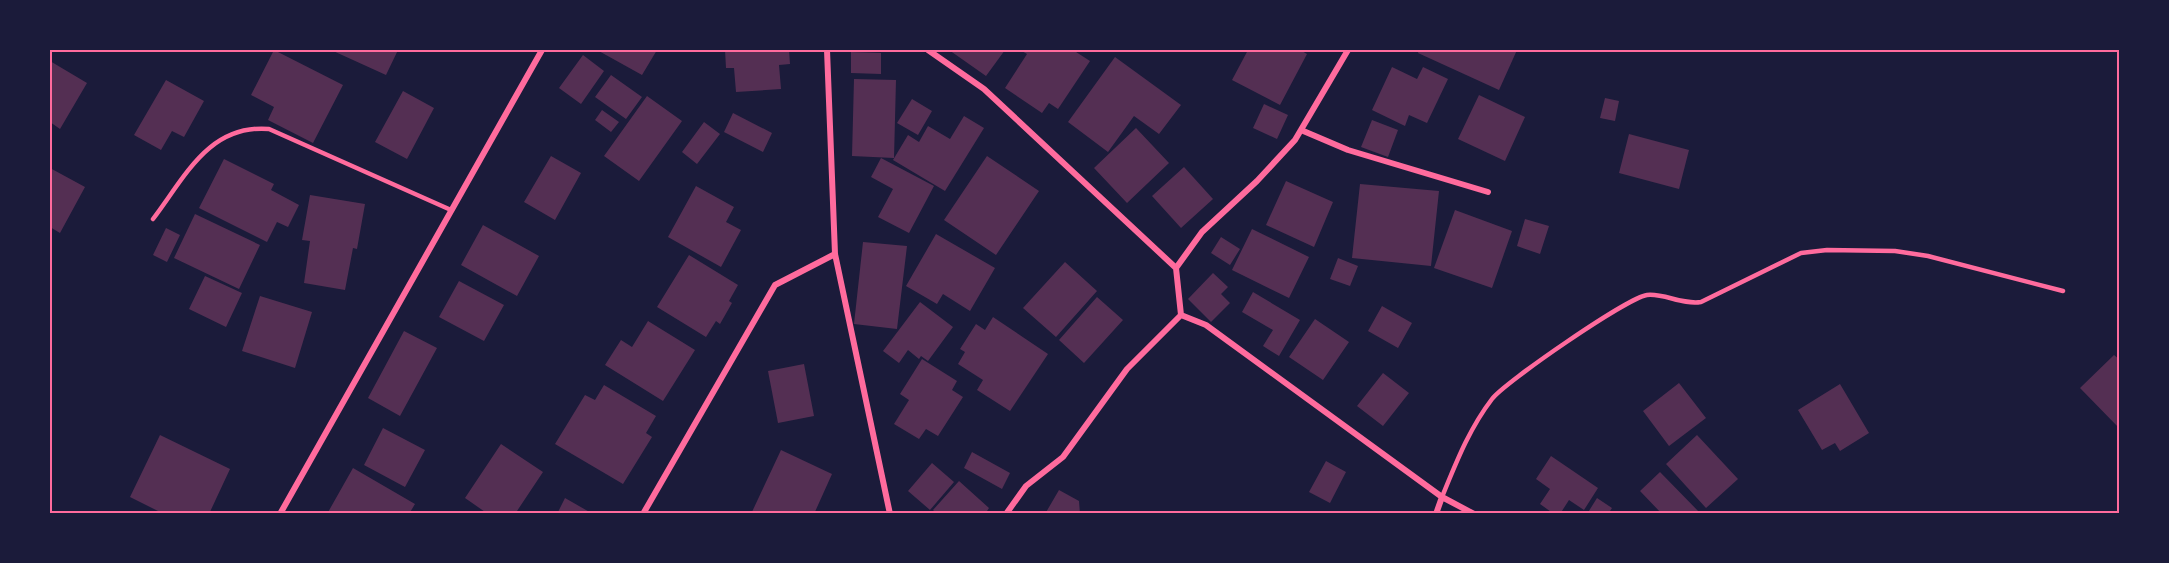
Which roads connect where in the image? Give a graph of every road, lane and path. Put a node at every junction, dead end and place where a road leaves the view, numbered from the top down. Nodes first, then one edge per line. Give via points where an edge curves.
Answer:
1 (542, 50) edge
2 (827, 50) edge
3 (928, 50) edge
4 (1348, 50) edge
5 (1301, 130) junction
6 (1488, 192) dead end
7 (451, 210) junction
8 (153, 219) dead end
9 (835, 254) junction
10 (1176, 268) junction
11 (2063, 291) dead end
12 (1182, 315) junction
13 (1442, 497) junction
14 (279, 513) edge
15 (644, 513) edge
16 (890, 513) edge
17 (1006, 513) edge
18 (1436, 513) edge
19 (1474, 513) edge

1 - 7 street
2 - 9 street
3 - 10 street via 984,89
4 - 5 street
5 - 6 street via 1348,150
5 - 10 street via 1257,181 1202,232
7 - 8 lane via 269,129 253,128 221,137 207,148
7 - 14 street
9 - 15 street via 775,285
9 - 16 street
10 - 12 street
11 - 13 lane via 1928,256 1895,251 1827,250 1801,253 1701,302 1691,304 1647,295 1575,335 1493,397 1465,442
12 - 13 street via 1206,325
12 - 17 street via 1127,369 1063,457 1026,486
13 - 18 street
13 - 19 street

